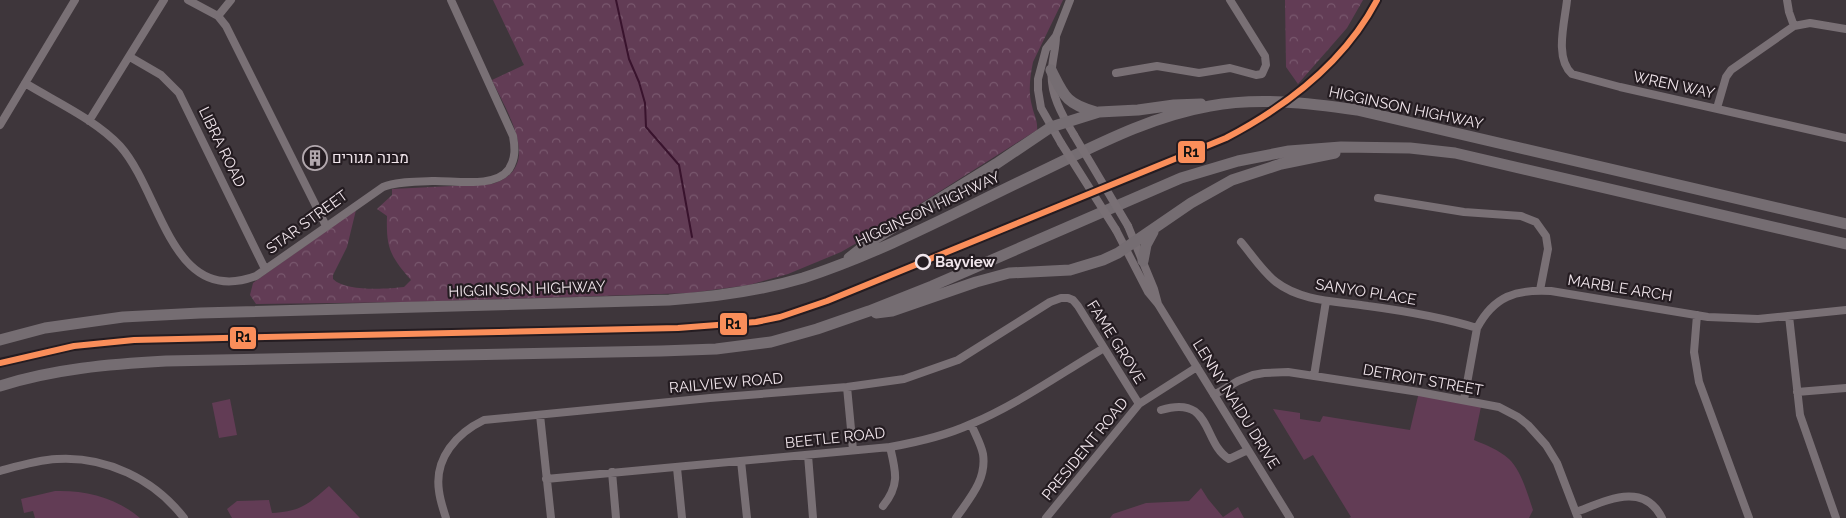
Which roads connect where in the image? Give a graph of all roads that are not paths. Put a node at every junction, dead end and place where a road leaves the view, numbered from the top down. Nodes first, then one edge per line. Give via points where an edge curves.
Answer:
1 (75, 0) edge
2 (164, 0) edge
3 (188, 0) edge
4 (231, 0) edge
5 (451, 0) edge
6 (1070, 0) edge
7 (1230, 0) edge
8 (1567, 0) edge
9 (1787, 0) edge
10 (218, 16) junction
11 (1794, 26) junction
12 (1846, 29) edge
13 (1056, 36) junction
14 (130, 57) junction
15 (1051, 70) junction
16 (1116, 72) dead end
17 (25, 83) junction
18 (1210, 106) junction
19 (1717, 108) junction
20 (1100, 112) junction
21 (1066, 121) junction
22 (89, 122) junction
23 (0, 125) edge
24 (1051, 127) junction
25 (1846, 138) edge
26 (1368, 146) junction
27 (1378, 198) dead end
28 (1846, 224) edge
29 (326, 226) junction
30 (1155, 228) junction
31 (1136, 242) junction
32 (1240, 242) dead end
33 (1846, 244) edge
34 (1125, 249) junction
35 (1143, 261) junction
36 (843, 264) junction
37 (265, 269) junction
38 (1540, 290) junction
39 (1068, 298) joint
40 (1326, 301) junction
41 (1158, 304) junction
42 (1846, 310) edge
43 (870, 312) junction
44 (1697, 315) junction
45 (1789, 316) junction
46 (1477, 328) junction
47 (0, 340) edge
48 (1104, 348) junction
49 (1197, 367) junction
50 (1314, 376) junction
51 (0, 386) edge
52 (848, 387) junction
53 (1846, 388) edge
54 (1796, 392) junction
55 (1214, 395) junction
56 (1464, 400) junction
57 (1139, 404) junction
58 (1162, 410) dead end
59 (540, 415) junction
60 (972, 424) junction
61 (890, 447) junction
62 (853, 450) junction
63 (1248, 450) junction
64 (808, 455) junction
65 (741, 461) junction
66 (678, 468) junction
67 (0, 471) edge
68 (612, 472) junction
69 (546, 479) junction
70 (883, 506) dead end
71 (1577, 515) edge
72 (184, 518) edge
73 (446, 518) edge
74 (550, 518) edge
75 (616, 518) edge
76 (682, 518) edge
77 (747, 518) edge
78 (813, 518) edge
79 (956, 518) edge
80 (1046, 518) edge
81 (1290, 518) edge
82 (1662, 518) edge
83 (1749, 518) edge
84 (1836, 518) edge

1 - 17 street
2 - 14 street
3 - 10 street
4 - 10 street
5 - 29 street, STAR STREET via 514,136 515,152 508,170 492,180 475,182 389,184
6 - 13 street
7 - 16 street via 1261,48 1266,61 1260,75 1234,68 1199,72 1157,66
8 - 19 street, WREN WAY via 1562,57 1570,73
9 - 11 street
10 - 29 street
11 - 12 street via 1810,23
11 - 19 street via 1731,70
13 - 15 street, LENNY NAIDU DRIVE
13 - 24 street, LENNY NAIDU DRIVE via 1046,49 1038,90 1041,108
14 - 22 street
14 - 37 street, LIBRA ROAD via 161,75 180,93
15 - 20 highway via 1061,91 1072,102
15 - 21 street, LENNY NAIDU DRIVE via 1055,96
17 - 22 street, STAR STREET
17 - 23 street
18 - 20 highway via 1193,103
18 - 28 highway, HIGGINSON HIGHWAY via 1252,102 1296,103 1357,110
18 - 36 highway, HIGGINSON HIGHWAY via 1128,130
19 - 25 street, WREN WAY
20 - 21 highway
21 - 24 highway
21 - 31 street, LENNY NAIDU DRIVE, bridge
22 - 37 street, STAR STREET via 121,147 143,180 182,258 190,266 210,278 235,282 256,276
24 - 34 street, LENNY NAIDU DRIVE, bridge
24 - 36 highway via 868,243
26 - 30 highway via 1298,160 1232,180
26 - 33 highway via 1455,154
26 - 43 highway via 1289,151 1238,161 1181,178
27 - 38 street via 1464,212 1521,216 1536,222 1546,236 1548,249
29 - 37 street, STAR STREET
30 - 31 highway
30 - 35 highway via 1146,245
31 - 34 highway
31 - 35 street, LENNY NAIDU DRIVE
32 - 40 street, SANYO PLACE via 1276,282 1305,296
34 - 41 street, LENNY NAIDU DRIVE
34 - 43 highway via 1070,270 1009,273 892,311
35 - 41 street, LENNY NAIDU DRIVE
36 - 47 highway, HIGGINSON HIGHWAY via 783,283 719,296 123,317 45,328
38 - 44 street, MARBLE ARCH
38 - 46 street, MARBLE ARCH via 1504,298 1490,308
39 - 48 street, FAME GROVE via 1078,306
39 - 52 street, RAILVIEW ROAD via 1050,302 958,360 936,369 904,379
40 - 46 street, SANYO PLACE via 1405,312
40 - 50 street
41 - 49 street, LENNY NAIDU DRIVE
42 - 45 street, MARBLE ARCH
43 - 51 highway via 771,342 716,349 166,360 101,366
44 - 45 street, MARBLE ARCH via 1743,319
44 - 83 street via 1694,352 1699,382
45 - 54 street
46 - 56 street, MARBLE ARCH
48 - 57 street, FAME GROVE
48 - 60 street, BEETLE ROAD
49 - 55 street, LENNY NAIDU DRIVE
49 - 57 street, PRESIDENT ROAD
50 - 55 street, DETROIT STREET via 1264,373 1238,381
50 - 56 street, DETROIT STREET
52 - 59 street, RAILVIEW ROAD
52 - 62 street
53 - 54 street
54 - 84 street via 1803,426
55 - 63 street, LENNY NAIDU DRIVE
56 - 71 street, DETROIT STREET via 1499,408 1518,417 1534,431 1552,454
57 - 80 street, PRESIDENT ROAD
58 - 63 street via 1180,406 1199,415 1220,451 1229,459
59 - 69 street
59 - 73 street, RAILVIEW ROAD via 484,420 455,439 442,462 439,476 438,490
60 - 61 street, BEETLE ROAD via 918,442
60 - 79 street via 982,453 981,481
61 - 62 street, BEETLE ROAD
61 - 70 street via 896,480
62 - 64 street, BEETLE ROAD
63 - 81 street, LENNY NAIDU DRIVE
64 - 65 street, BEETLE ROAD
64 - 78 street
65 - 66 street, BEETLE ROAD
65 - 77 street
66 - 68 street, BEETLE ROAD
66 - 76 street
67 - 72 street via 58,458 106,464 141,478
68 - 69 street, BEETLE ROAD
68 - 75 street
69 - 74 street
71 - 82 street, DETROIT STREET via 1616,498 1629,496 1649,502

